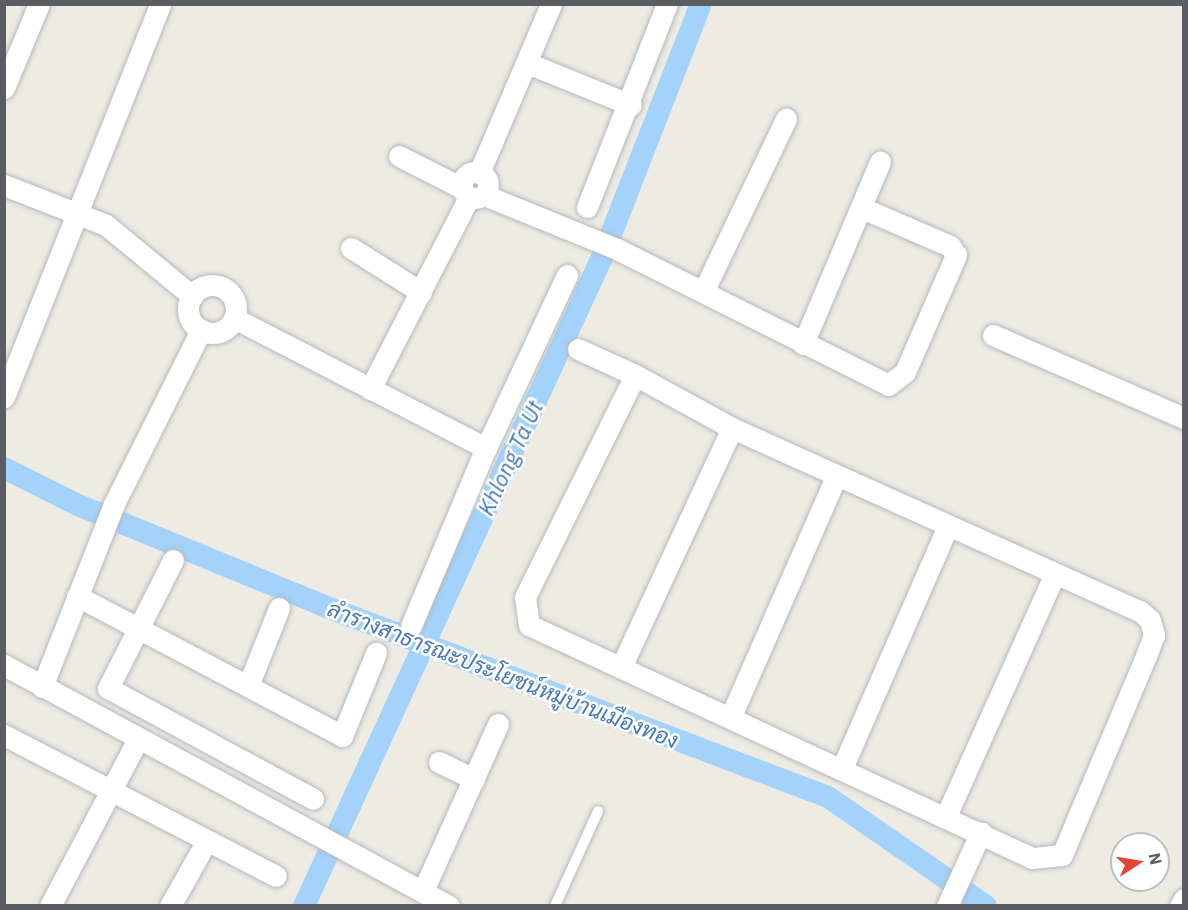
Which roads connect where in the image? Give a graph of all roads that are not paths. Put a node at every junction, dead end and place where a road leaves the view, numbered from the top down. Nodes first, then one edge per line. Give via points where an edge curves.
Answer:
1 (39, 4) edge
2 (160, 4) edge
3 (551, 4) edge
4 (667, 4) edge
5 (527, 63) junction
6 (4, 87) edge
7 (631, 105) junction
8 (786, 119) dead end
9 (399, 156) dead end
10 (880, 162) dead end
11 (4, 185) edge
12 (472, 193) junction
13 (587, 207) dead end
14 (862, 208) junction
15 (79, 213) junction
16 (351, 248) dead end
17 (567, 276) dead end
18 (704, 290) junction
19 (421, 292) junction
20 (192, 296) junction
21 (234, 318) junction
22 (201, 330) junction
23 (993, 335) dead end
24 (803, 344) junction
25 (578, 349) dead end
26 (635, 375) junction
27 (370, 389) junction
28 (4, 398) edge
29 (1184, 418) edge
30 (732, 428) junction
31 (486, 448) junction
32 (836, 477) junction
33 (948, 526) junction
34 (173, 560) dead end
35 (1054, 576) junction
36 (77, 596) junction
37 (279, 608) dead end
38 (411, 626) dead end
39 (138, 628) junction
40 (376, 653) dead end
41 (4, 665) edge
42 (622, 665) junction
43 (248, 686) junction
44 (42, 687) junction
45 (731, 716) junction
46 (498, 724) dead end
47 (4, 735) edge
48 (137, 741) junction
49 (438, 762) dead end
50 (843, 766) junction
51 (474, 778) junction
52 (112, 793) junction
53 (313, 799) dead end
54 (598, 811) dead end
55 (946, 816) junction
56 (981, 832) junction
57 (206, 842) junction
58 (276, 876) dead end
59 (423, 891) junction
60 (953, 893) edge
61 (1184, 899) edge
62 (50, 906) edge
63 (170, 906) edge
64 (449, 906) edge
65 (555, 906) edge
66 (1180, 906) edge

1 - 6 street
2 - 15 street
3 - 5 street
4 - 7 street
5 - 7 street
5 - 12 street via 479,173 487,180
7 - 13 street
8 - 18 street
9 - 12 street
10 - 14 street
11 - 15 street
12 - 18 street via 585,234
12 - 19 street
14 - 24 street
14 - 24 street via 950,246 955,264 905,372 894,383 880,385
15 - 20 street via 125,237
15 - 28 street
16 - 19 street
17 - 31 street
18 - 24 street
19 - 27 street
20 - 21 street via 219,286 233,299
20 - 22 street via 189,315
21 - 22 street via 220,332
21 - 27 street
22 - 36 street via 114,504
23 - 29 street
25 - 26 street
26 - 30 street
26 - 42 street via 523,610 528,625 540,632
27 - 31 street
30 - 32 street
30 - 42 street
31 - 38 street
32 - 33 street
32 - 45 street
33 - 35 street
33 - 50 street
34 - 39 street
35 - 55 street
35 - 56 street via 1140,610 1150,620 1154,635 1062,855 1032,858
36 - 39 street
36 - 44 street
37 - 43 street
39 - 43 street
39 - 53 street via 108,688
40 - 43 street via 342,736
41 - 44 street
42 - 45 street
44 - 48 street
45 - 50 street
46 - 51 street
47 - 52 street
48 - 52 street
48 - 59 street
49 - 51 street
50 - 55 street
51 - 59 street
52 - 57 street
52 - 62 street
54 - 65 lane
55 - 56 street
56 - 60 street
57 - 58 street
57 - 63 street
59 - 64 street
61 - 66 street

